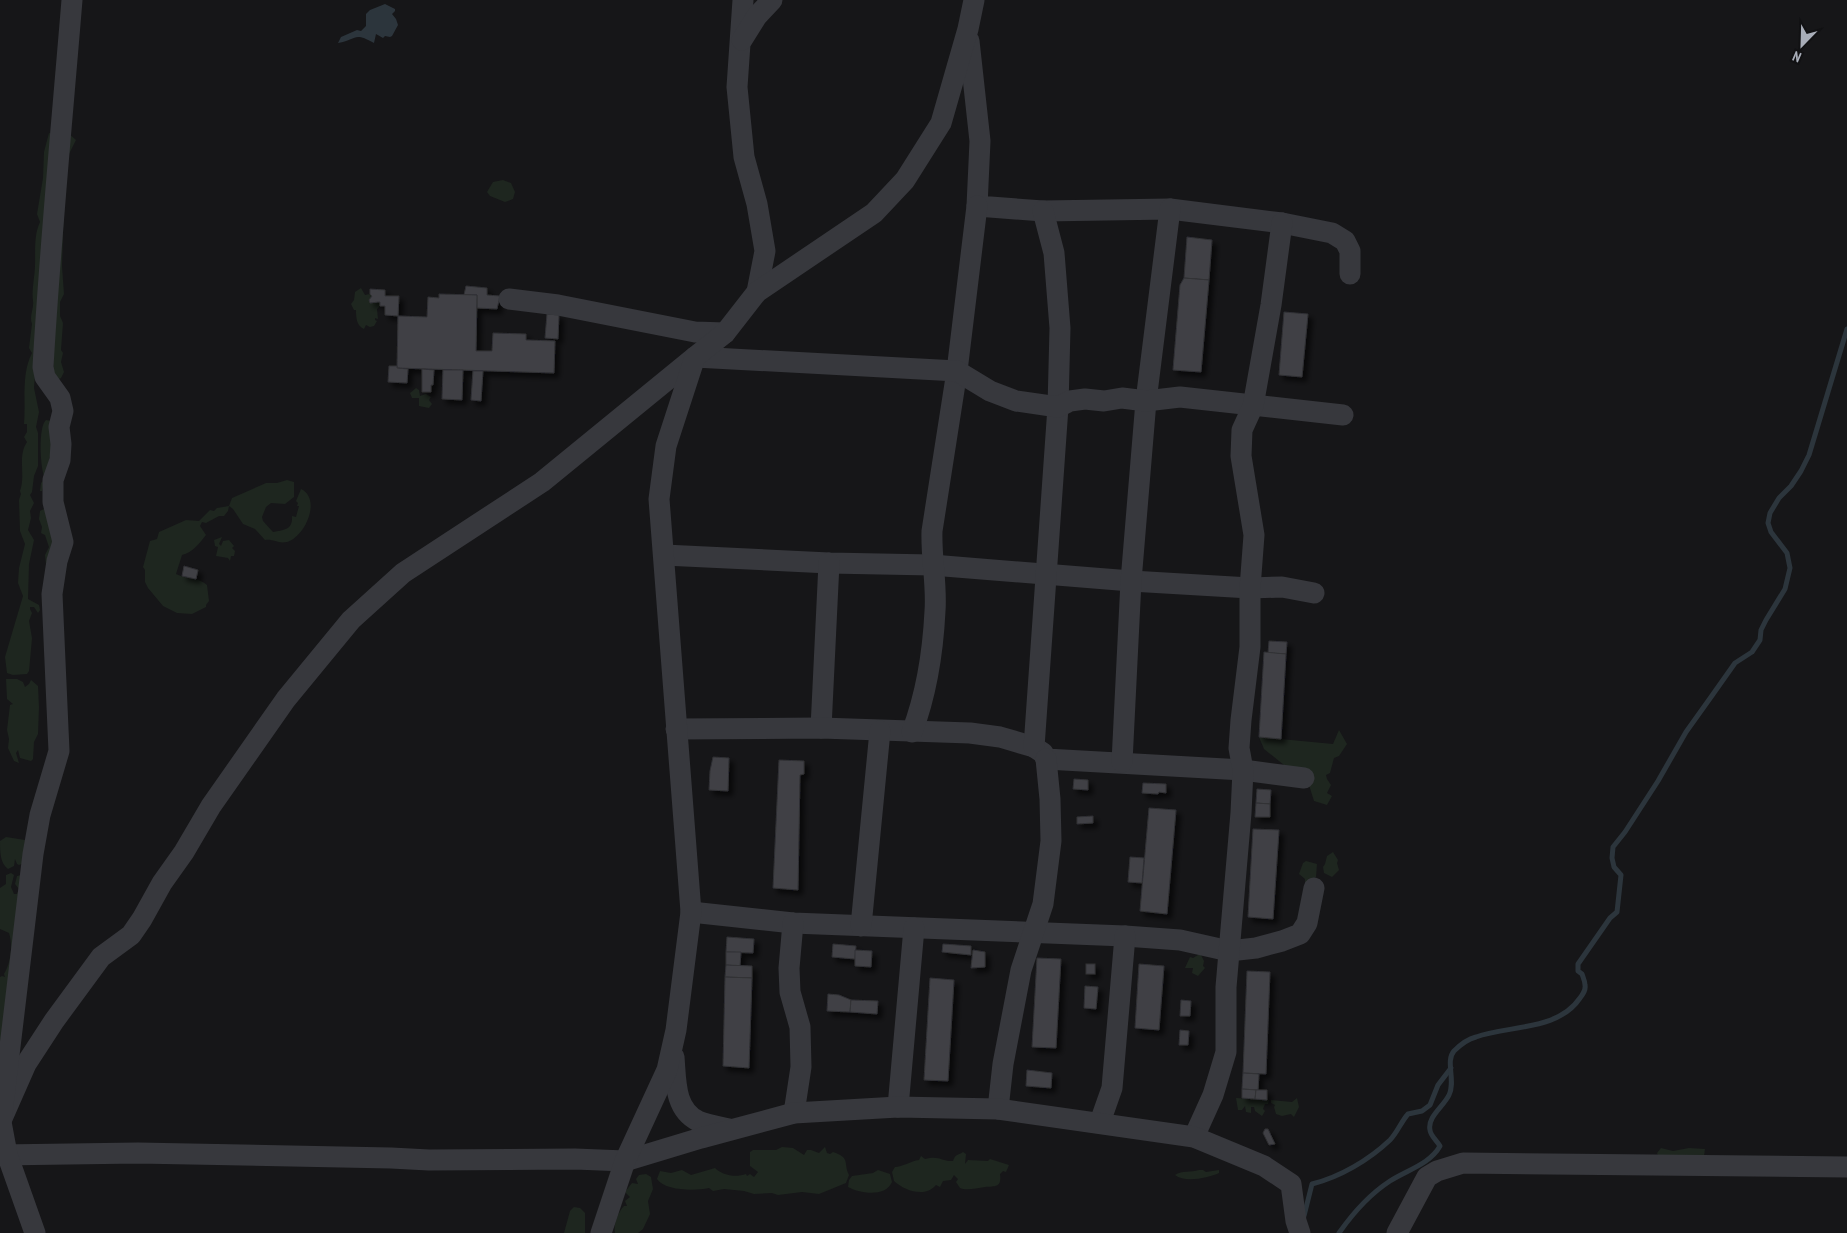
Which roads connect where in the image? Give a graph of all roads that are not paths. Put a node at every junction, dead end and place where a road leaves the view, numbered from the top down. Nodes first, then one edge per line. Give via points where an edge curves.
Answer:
1 (72, 0) edge
2 (743, 0) edge
3 (772, 0) edge
4 (974, 0) edge
5 (968, 29) junction
6 (740, 42) junction
7 (977, 206) junction
8 (1170, 209) junction
9 (1043, 211) junction
10 (1282, 223) junction
11 (1350, 274) dead end
12 (757, 292) junction
13 (509, 300) dead end
14 (725, 332) junction
15 (695, 357) junction
16 (957, 371) junction
17 (1146, 401) junction
18 (1253, 406) junction
19 (1058, 407) junction
20 (1343, 415) dead end
21 (664, 555) junction
22 (829, 563) junction
23 (932, 565) junction
24 (1046, 574) junction
25 (1131, 581) junction
26 (1250, 588) junction
27 (1314, 593) dead end
28 (821, 728) junction
29 (676, 729) junction
30 (880, 730) junction
31 (912, 732) junction
32 (1040, 753) junction
33 (1122, 762) junction
34 (1243, 770) junction
35 (1304, 778) dead end
36 (1314, 888) dead end
37 (691, 912) junction
38 (793, 923) junction
39 (861, 926) junction
40 (914, 928) junction
41 (1032, 933) junction
42 (1125, 936) junction
43 (1229, 951) junction
44 (673, 1045) junction
45 (898, 1108) junction
46 (998, 1109) junction
47 (794, 1114) junction
48 (1100, 1122) junction
49 (1, 1123) edge
50 (731, 1130) junction
51 (1194, 1137) junction
52 (4, 1154) edge
53 (625, 1161) junction
54 (1847, 1167) edge
55 (35, 1233) edge
56 (601, 1233) edge
57 (1300, 1233) edge
58 (1397, 1233) edge

1 - 49 street via 42,367 60,398 63,411 59,428 60,460 53,480 53,502 63,542 52,594 59,751 40,815 33,854
2 - 6 street
3 - 6 street
4 - 5 street
5 - 7 street via 980,141
5 - 12 street via 940,123 906,180 874,213
6 - 12 street via 737,87 744,158 757,204 765,251
7 - 9 street
7 - 16 street
8 - 9 street
8 - 10 street
8 - 17 street
9 - 19 street via 1054,253 1060,328
10 - 11 street via 1332,233 1345,241 1350,251
10 - 18 street
12 - 14 street
13 - 14 street via 558,305 695,332
14 - 15 street
15 - 16 street
15 - 21 street via 666,446 659,499
15 - 49 street via 542,482 403,573 351,620 275,714 211,806 131,935 101,957 54,1020 26,1064
16 - 19 street via 990,391 1016,401
16 - 23 street via 932,531
17 - 18 street via 1180,397
17 - 19 street via 1085,399
17 - 25 street
18 - 20 street
18 - 26 street via 1242,430 1241,456 1254,535
19 - 24 street
21 - 22 street
21 - 29 street
22 - 23 street
22 - 28 street
23 - 24 street
23 - 31 street via 935,611 930,660
24 - 25 street
24 - 32 street
25 - 26 street
25 - 33 street
26 - 27 street via 1282,587
26 - 34 street via 1250,647 1239,748
28 - 29 street
28 - 30 street
29 - 37 street
30 - 31 street
30 - 39 street
31 - 32 street via 1000,737
32 - 33 street
32 - 41 street via 1050,799 1051,841 1043,904
33 - 34 street
34 - 35 street
34 - 43 street
36 - 43 street via 1307,923 1300,934 1256,948
37 - 38 street
37 - 44 street
38 - 39 street
38 - 47 street via 790,992 800,1027 800,1067
39 - 40 street
40 - 41 street
40 - 45 street
41 - 42 street
41 - 46 street via 1012,1013
42 - 43 street via 1180,940
42 - 48 street via 1112,1088
43 - 51 street via 1226,1052 1213,1095
44 - 50 street via 679,1101 699,1122
44 - 53 street via 667,1070
45 - 46 street
45 - 47 street
46 - 48 street
47 - 50 street
48 - 51 street
49 - 52 street
50 - 53 street
51 - 57 street via 1264,1166 1291,1184
52 - 53 street via 138,1153 451,1161
52 - 55 street
53 - 56 street
54 - 58 street via 1463,1163 1427,1177

